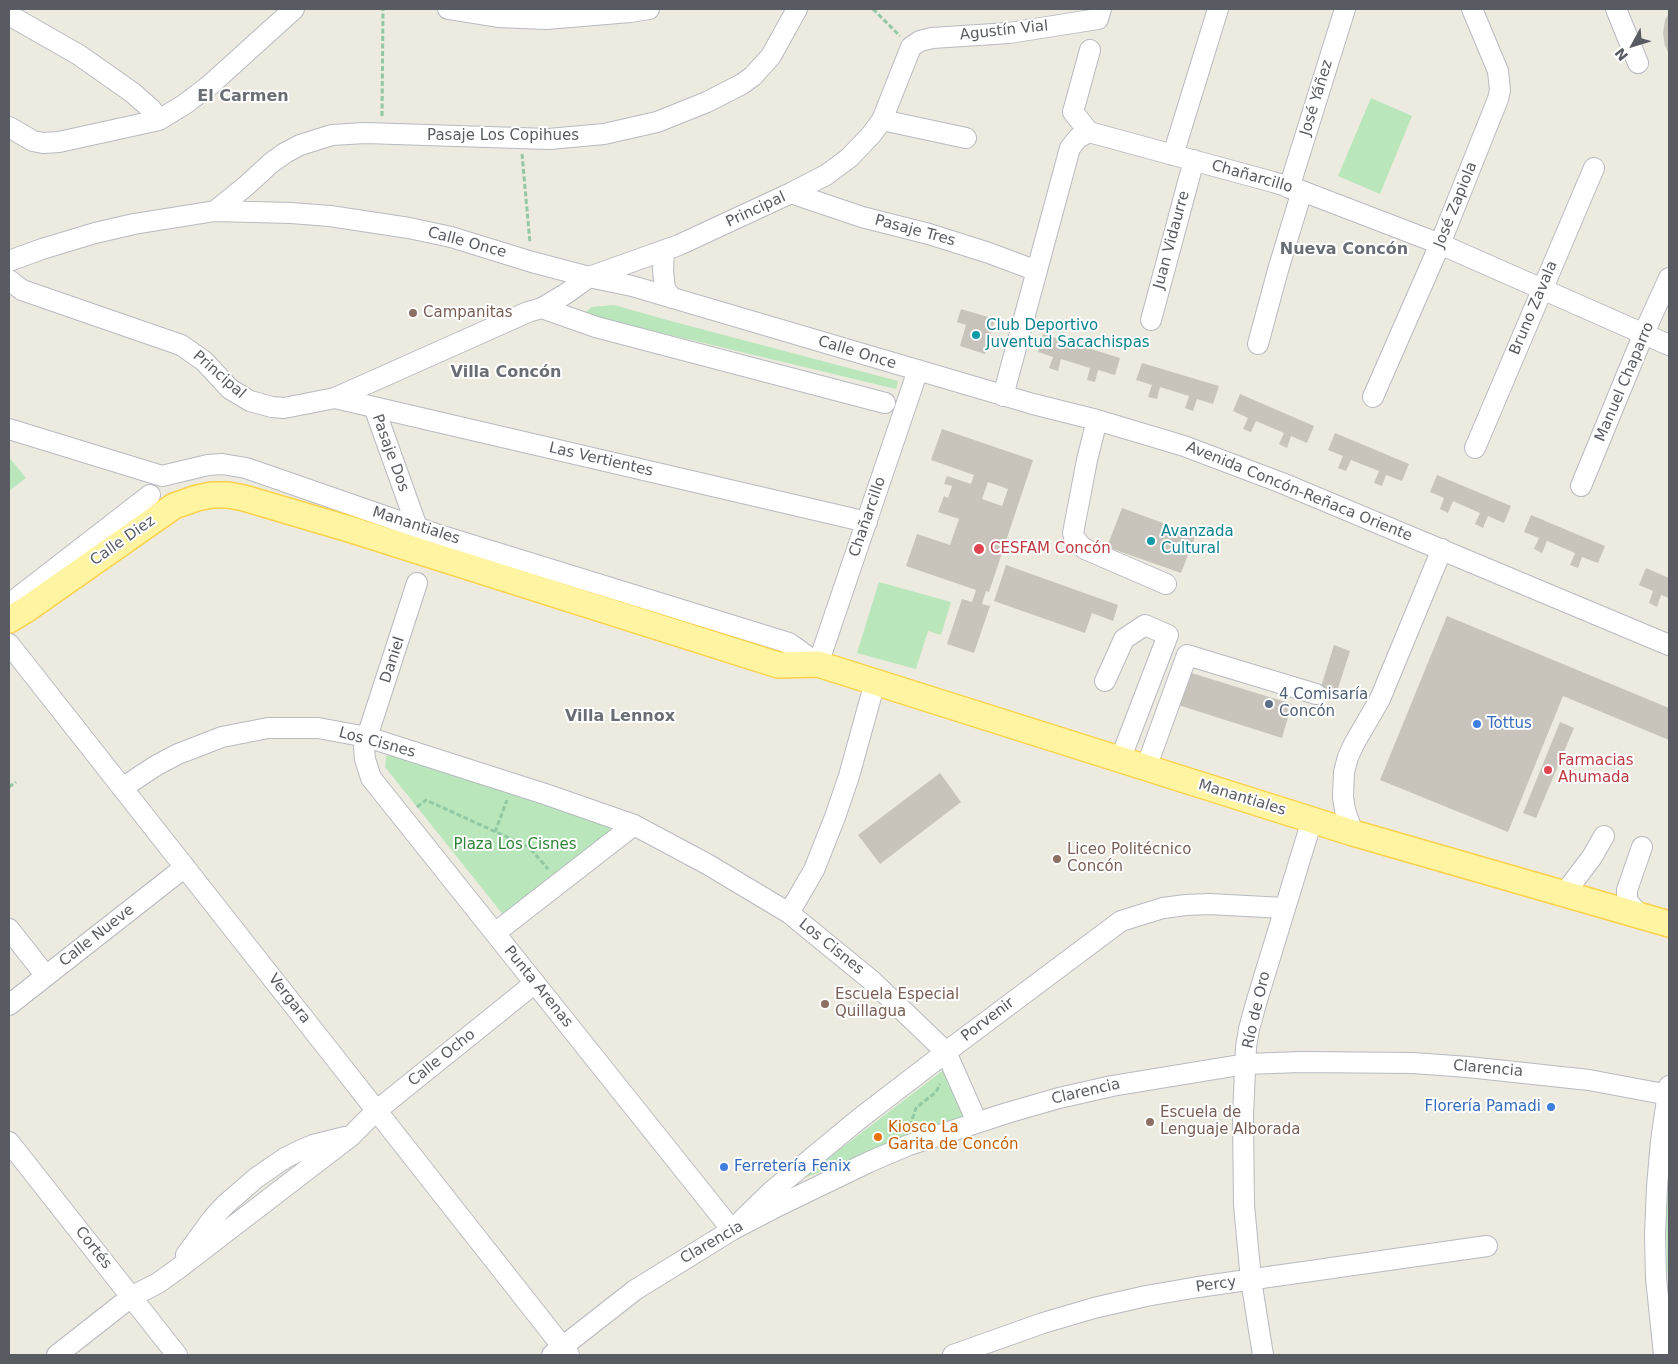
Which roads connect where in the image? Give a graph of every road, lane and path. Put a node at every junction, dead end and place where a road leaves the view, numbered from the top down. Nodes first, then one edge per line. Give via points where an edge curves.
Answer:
1 (294, 9) edge
2 (383, 9) edge
3 (448, 9) edge
4 (649, 9) edge
5 (796, 9) edge
6 (873, 9) edge
7 (1218, 9) edge
8 (1345, 9) edge
9 (1472, 9) edge
10 (1616, 9) edge
11 (1100, 14) edge
12 (9, 15) edge
13 (911, 47) junction
14 (1090, 50) dead end
15 (1638, 63) dead end
16 (159, 120) junction
17 (882, 120) junction
18 (9, 127) edge
19 (1089, 132) junction
20 (382, 134) junction
21 (966, 138) dead end
22 (521, 139) junction
23 (1173, 155) junction
24 (1194, 160) junction
25 (1594, 168) dead end
26 (1295, 189) junction
27 (791, 193) junction
28 (215, 212) junction
29 (1440, 244) junction
30 (664, 250) junction
31 (9, 261) edge
32 (532, 262) junction
33 (1037, 271) junction
34 (589, 278) junction
35 (1669, 278) edge
36 (9, 280) edge
37 (1542, 289) junction
38 (672, 298) junction
39 (542, 308) junction
40 (1151, 320) dead end
41 (1644, 333) junction
42 (1258, 344) dead end
43 (1669, 345) edge
44 (918, 370) junction
45 (1003, 396) junction
46 (1373, 397) dead end
47 (335, 398) junction
48 (885, 403) dead end
49 (374, 407) junction
50 (1097, 420) junction
51 (9, 429) edge
52 (1475, 448) dead end
53 (1581, 486) dead end
54 (150, 496) dead end
55 (244, 498) joint
56 (867, 522) junction
57 (417, 527) junction
58 (1442, 549) junction
59 (417, 583) dead end
60 (1166, 584) dead end
61 (12, 618) edge
62 (9, 644) edge
63 (1669, 645) edge
64 (818, 664) junction
65 (875, 682) junction
66 (1105, 682) dead end
67 (1316, 694) dead end
68 (367, 737) junction
69 (1120, 760) junction
70 (1146, 768) junction
71 (16, 782) dead end
72 (513, 784) junction
73 (9, 788) edge
74 (122, 788) junction
75 (402, 818) junction
76 (1312, 820) junction
77 (634, 825) junction
78 (495, 832) junction
79 (1353, 833) junction
80 (1604, 836) dead end
81 (1642, 847) dead end
82 (184, 867) junction
83 (560, 883) junction
84 (1564, 894) junction
85 (1284, 908) junction
86 (789, 913) junction
87 (1640, 916) junction
88 (1669, 924) edge
89 (9, 929) edge
90 (495, 933) junction
91 (46, 976) junction
92 (535, 983) junction
93 (9, 1005) edge
94 (946, 1052) junction
95 (1246, 1064) junction
96 (955, 1070) junction
97 (1669, 1092) edge
98 (376, 1111) junction
99 (977, 1122) junction
100 (9, 1142) edge
101 (909, 1145) junction
102 (732, 1230) junction
103 (1487, 1246) dead end
104 (1251, 1280) junction
105 (131, 1297) junction
106 (561, 1352) edge
107 (56, 1355) edge
108 (177, 1355) edge
109 (953, 1355) edge
110 (1263, 1355) edge
111 (1664, 1355) edge

1 - 16 street via 210,85
2 - 20 path
3 - 4 street via 498,17 546,19
5 - 22 street, Pasaje Los Copihues via 763,67 742,84 707,102 657,122 604,134
6 - 13 path
7 - 23 street
8 - 26 street, José Yáñez
9 - 29 street, José Zapiola via 1498,71 1500,90
10 - 15 street
11 - 13 street, Agustín Vial via 1010,33 932,38
12 - 16 street via 79,55 133,93
13 - 17 street, Principal
14 - 19 street via 1073,112
16 - 18 street via 42,144
17 - 21 street
17 - 27 street, Principal via 849,158 826,175
19 - 23 street, Chañarcillo
19 - 33 street via 1070,148
20 - 22 street, Pasaje Los Copihues
20 - 28 street, Pasaje Los Copihues via 340,134 300,145 271,163
22 - 32 path
23 - 24 street, Chañarcillo
24 - 26 street, Chañarcillo
24 - 40 street, Juan Vidaurre
25 - 37 street, Bruno Zavala
26 - 29 street, Chañarcillo
26 - 42 street, José Yáñez
27 - 30 street, Principal
27 - 33 street, Pasaje Tres via 862,217 955,242
28 - 31 street, Calle Once via 142,222 95,233
28 - 32 street, Calle Once via 291,213 367,220 451,237
29 - 37 street, Chañarcillo
29 - 46 street, José Zapiola
30 - 34 street, Principal
30 - 38 street via 666,289
32 - 34 street, Calle Once
33 - 45 street
34 - 38 street, Calle Once
34 - 39 street, Principal
35 - 41 street, Manuel Chaparro
36 - 47 street, Principal via 22,290 181,345 204,360 230,389 250,401 284,408
37 - 41 street, Chañarcillo
37 - 52 street, Bruno Zavala
38 - 44 street, Calle Once
39 - 47 street, Principal
39 - 48 street via 596,327
41 - 43 street, Chañarcillo
41 - 53 street, Manuel Chaparro
44 - 45 street, Avenida Concón-Reñaca Oriente
44 - 56 street, Chañarcillo
45 - 50 street, Avenida Concón-Reñaca Oriente
47 - 49 street, Las Vertientes
49 - 56 street, Las Vertientes
49 - 57 street, Pasaje Dos
50 - 58 street, Avenida Concón-Reñaca Oriente via 1230,462
50 - 60 street via 1074,537 1085,549
51 - 57 street, Manantiales via 162,476 208,465 246,468
54 - 61 street, Calle Diez via 12,602
55 - 61 main road, Calle Diez via 212,495 174,506
55 - 64 main road, Manantiales via 778,666
56 - 64 street, Chañarcillo
57 - 64 street, Manantiales via 788,643
58 - 63 street, Avenida Concón-Reñaca Oriente
58 - 79 street via 1380,699 1348,758 1343,797
59 - 68 street, Daniel
62 - 74 street, Vergara
64 - 65 main road, Manantiales
65 - 69 main road, Manantiales
65 - 86 street via 835,817 814,870
66 - 69 street via 1124,639 1145,625 1168,635
67 - 70 street via 1188,655
68 - 72 street, Los Cisnes
68 - 74 street, Los Cisnes via 293,727 245,732 178,754
68 - 75 street, Punta Arenas via 364,748 367,769
69 - 70 main road, Manantiales
70 - 76 main road, Manantiales
71 - 73 path
72 - 77 street, Los Cisnes
72 - 78 path
74 - 82 street, Vergara
75 - 78 path via 426,800
75 - 90 street, Punta Arenas
76 - 79 main road, Manantiales
76 - 85 street, Río de Oro
77 - 83 street
77 - 86 street, Los Cisnes
78 - 83 path via 529,847
79 - 84 main road, Manantiales
80 - 84 street
81 - 87 street via 1627,890 1627,901
82 - 91 street, Calle Nueve
82 - 98 street, Vergara
83 - 90 street
84 - 87 main road, Manantiales
85 - 94 street, Porvenir via 1186,905 1163,908 1121,921
85 - 95 street, Río de Oro via 1249,1030
86 - 94 street, Los Cisnes via 871,980
87 - 88 main road, Manantiales
89 - 91 street
90 - 92 street, Punta Arenas
91 - 93 street, Calle Nueve
92 - 98 street, Calle Ocho
92 - 102 street, Punta Arenas
94 - 96 street, Los Cisnes
94 - 102 street, Porvenir via 772,1191
95 - 97 street, Clarencia via 1357,1062 1468,1066
95 - 99 street, Clarencia via 1112,1086
95 - 104 street, Río de Oro via 1242,1167
96 - 99 street, Los Cisnes
96 - 101 path via 916,1108 906,1136
97 - 111 street via 1661,1141 1655,1234
98 - 105 street, Calle Ocho via 351,1136 299,1151 256,1178 213,1218 178,1268
98 - 106 street, Vergara
99 - 101 street, Clarencia
100 - 105 street, Cortés
101 - 102 street, Clarencia
102 - 106 street, Clarencia via 635,1290
103 - 104 street, Percy
104 - 109 street, Percy via 1172,1291 1094,1308 1042,1322
104 - 110 street, Río de Oro
105 - 107 street, Calle Ocho
105 - 108 street, Cortés

